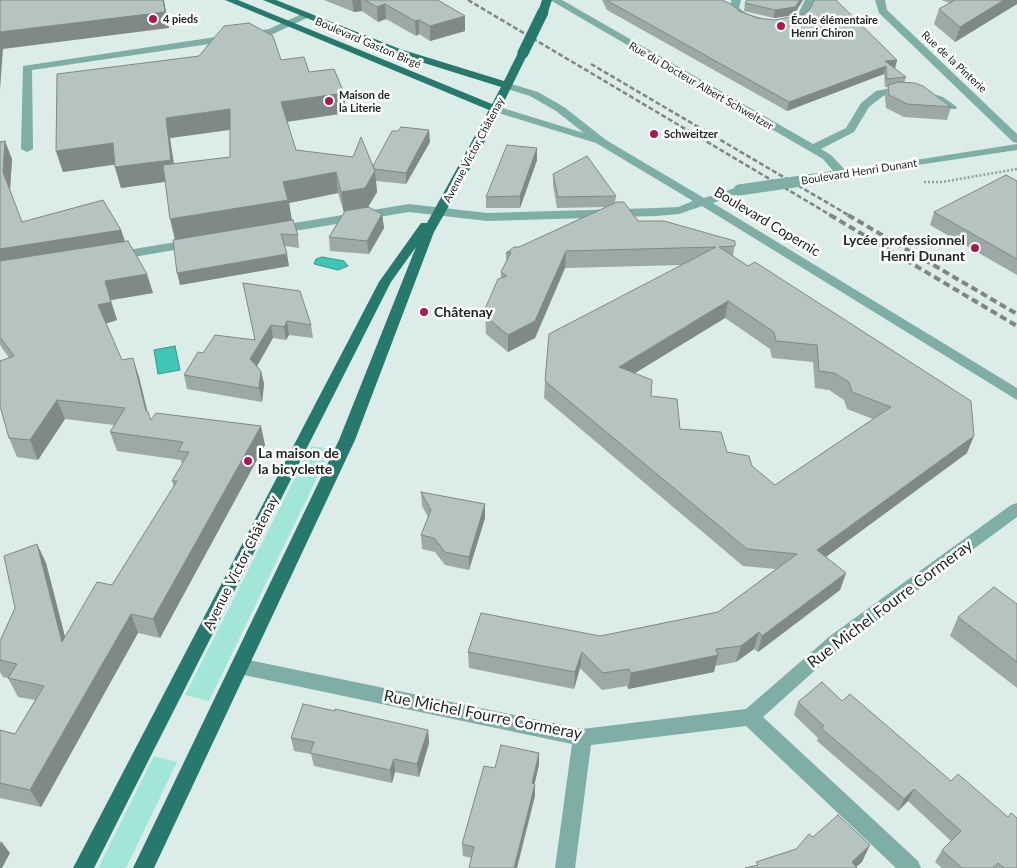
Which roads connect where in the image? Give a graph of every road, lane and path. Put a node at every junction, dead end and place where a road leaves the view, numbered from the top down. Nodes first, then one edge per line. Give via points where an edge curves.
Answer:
1 (230, 0) edge
2 (268, 0) edge
3 (547, 0) edge
4 (555, 0) edge
5 (736, 0) edge
6 (810, 0) edge
7 (880, 0) edge
8 (306, 15) junction
9 (756, 21) edge
10 (774, 23) edge
11 (288, 24) junction
12 (508, 86) junction
13 (952, 107) edge
14 (496, 109) junction
15 (1017, 140) edge
16 (602, 142) junction
17 (1017, 147) edge
18 (27, 149) dead end
19 (812, 149) junction
20 (840, 175) junction
21 (702, 202) junction
22 (439, 213) junction
23 (266, 232) edge
24 (208, 241) edge
25 (102, 258) edge
26 (1017, 394) edge
27 (1017, 509) edge
28 (239, 666) junction
29 (750, 717) junction
30 (582, 738) junction
31 (83, 868) edge
32 (143, 868) edge
33 (565, 868) edge
34 (911, 868) edge

1 - 11 main road, Boulevard Gaston Birgé
2 - 8 main road, Boulevard Gaston Birgé
3 - 12 main road, Avenue Victor Châtenay, bridge
4 - 19 street, Rue du Docteur Albert Schweitzer
5 - 9 street via 733,6 736,12
6 - 10 street via 798,19
7 - 15 street, Rue de la Pinterie via 882,11
8 - 11 street
8 - 12 main road, Boulevard Gaston Birgé via 396,51
11 - 14 main road, Boulevard Gaston Birgé
11 - 18 street via 271,32 27,68
12 - 14 main road, Avenue Victor Châtenay
12 - 16 street, Boulevard Copernic via 534,94 560,109
13 - 19 street via 913,91 880,93 865,105 850,130
14 - 16 street, Boulevard Copernic
14 - 22 main road, Avenue Victor Châtenay
16 - 21 street, Boulevard Copernic
17 - 20 street, Boulevard Henri Dunant
19 - 20 street, Rue du Docteur Albert Schweitzer via 831,160
20 - 21 street, Boulevard Henri Dunant, bridge via 739,190
21 - 22 street, Boulevard Henri Dunant via 680,210 648,212 487,217
21 - 26 street, Boulevard Copernic
22 - 23 street, Boulevard Henri Dunant via 403,209
22 - 28 main road, Avenue Victor Châtenay via 428,232 400,311 347,440
22 - 31 main road, Avenue Victor Châtenay via 421,231 385,282
24 - 25 street
27 - 29 street, Rue Michel Fourre Cormeray via 836,641
28 - 30 street, Rue Michel Fourre Cormeray
28 - 32 main road, Avenue Victor Châtenay
29 - 30 street, Rue Michel Fourre Cormeray
29 - 34 street
30 - 33 street

